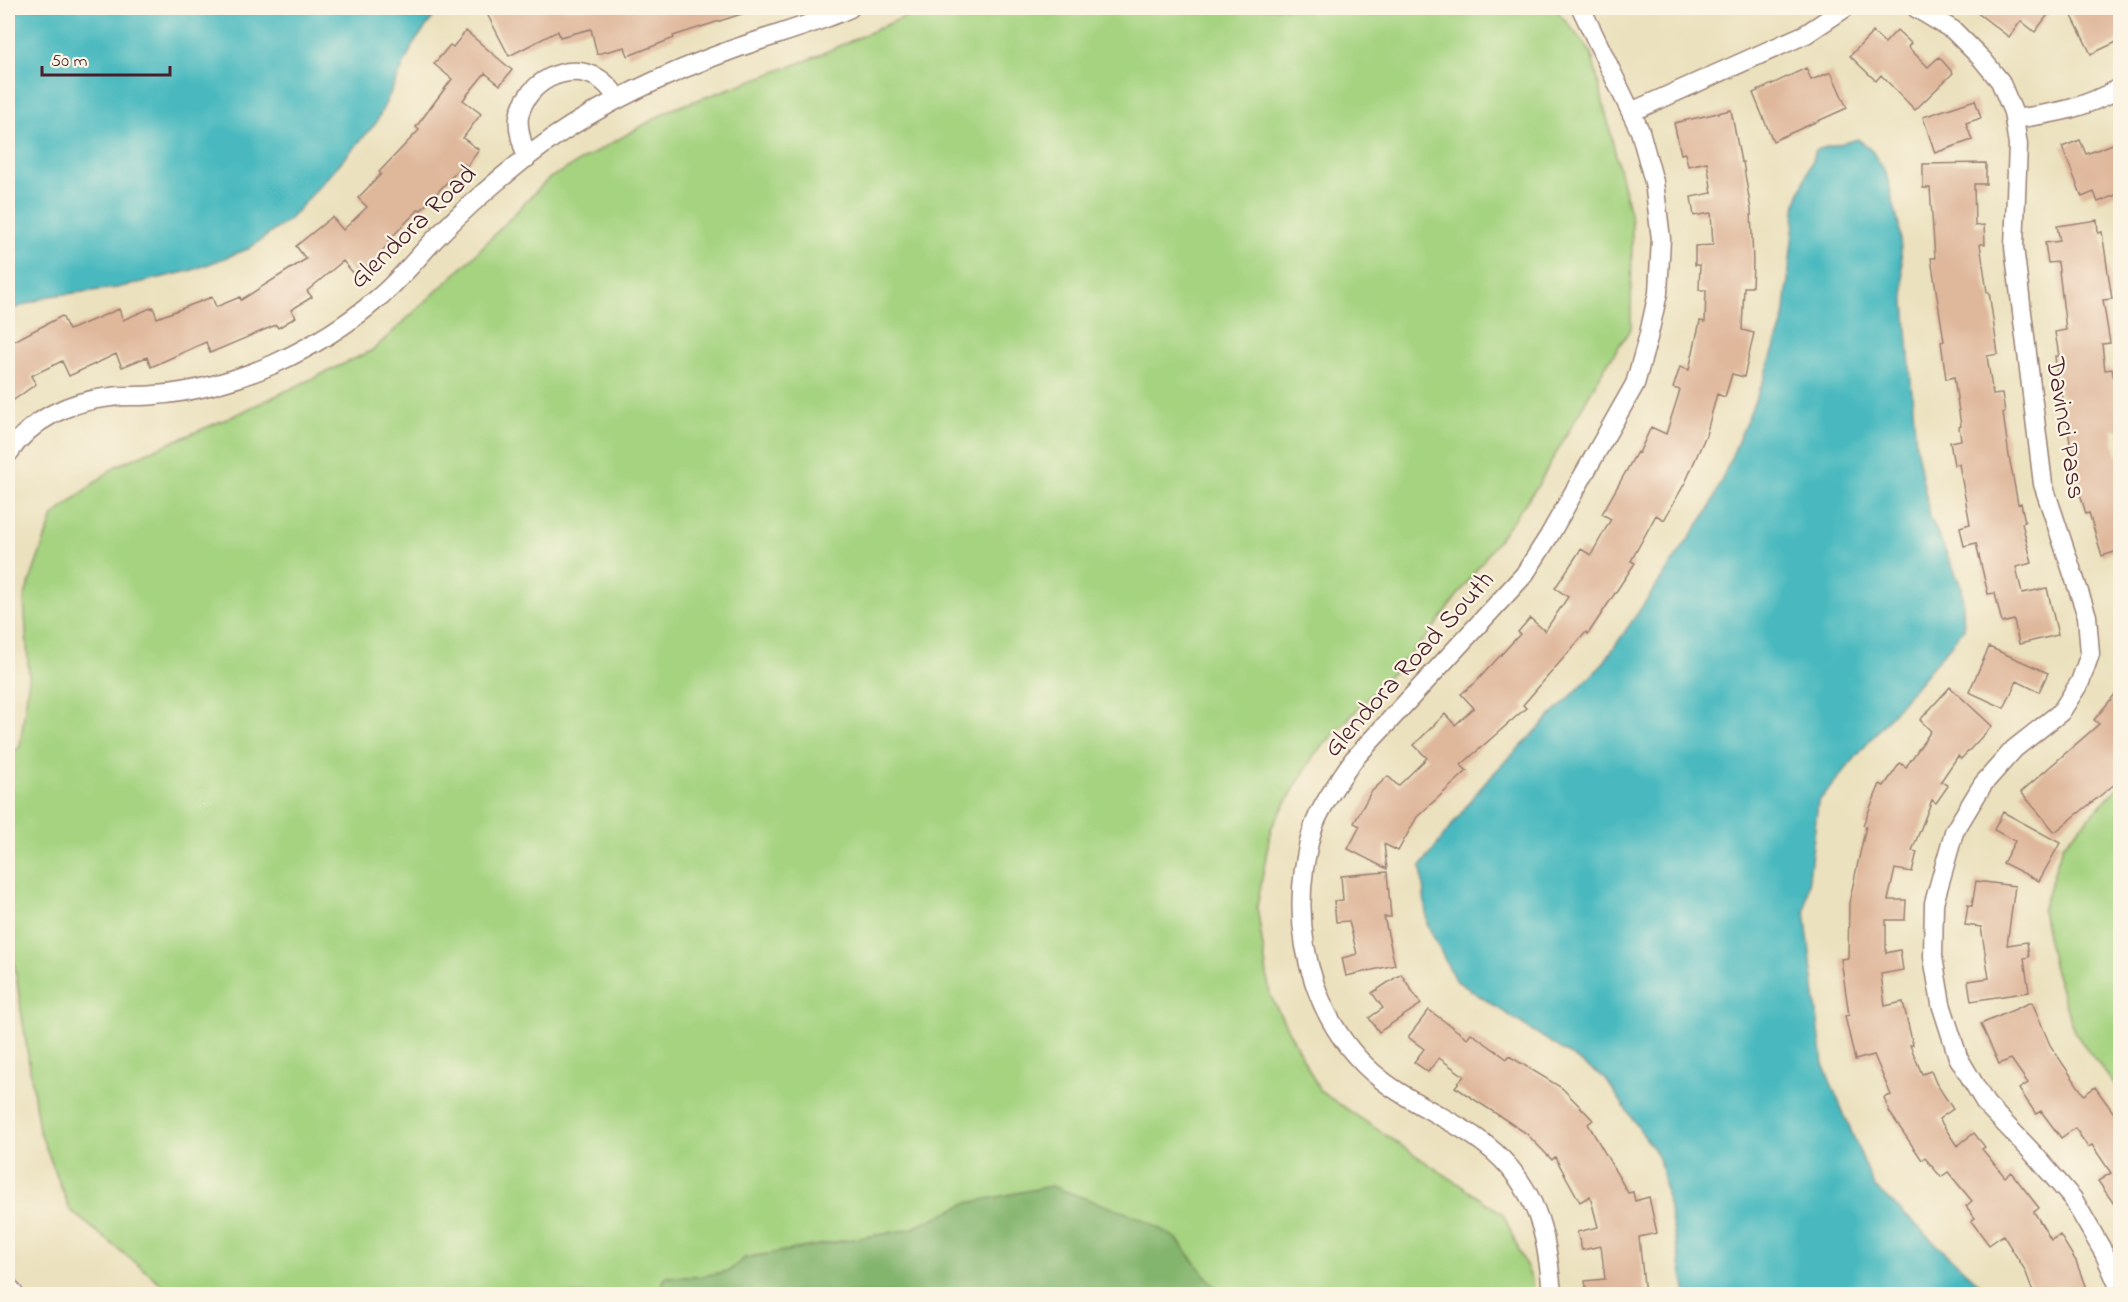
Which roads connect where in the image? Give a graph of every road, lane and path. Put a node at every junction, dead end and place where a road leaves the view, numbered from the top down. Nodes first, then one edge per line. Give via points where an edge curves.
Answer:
1 (850, 8) edge
2 (1581, 8) edge
3 (1845, 8) edge
4 (1916, 8) edge
5 (2121, 88) edge
6 (618, 98) junction
7 (1631, 112) junction
8 (2014, 119) junction
9 (527, 158) junction
10 (9, 449) edge
11 (8, 1286) edge
12 (2121, 1289) edge
13 (14, 1294) edge
14 (1552, 1294) edge

1 - 6 street, Glendora Road via 735,48
2 - 7 street, Glendora Road South
3 - 7 street via 1806,34
4 - 8 street, Davinci Pass via 1953,30 1982,59 2000,81
5 - 8 street via 2093,103 2055,114
6 - 9 street, Glendora Road
6 - 9 street via 598,78 585,73 571,72 545,80 527,97 518,120
7 - 14 street, Glendora Road South via 1654,182 1661,238 1658,293 1635,384 1524,575 1354,759 1336,784 1317,817 1302,884 1301,922 1308,960 1333,1026 1383,1081 1477,1138 1510,1167 1543,1224
8 - 12 street, Davinci Pass via 2018,145 2014,247 2043,484 2087,616 2090,654 2080,682 2061,712 2014,748 1983,784 1954,832 1934,903 1933,957 1941,1004 1958,1057 1986,1104 2073,1199
9 - 10 street, Glendora Road via 484,193 377,300 309,347 226,381 156,395 108,397 63,408 42,420
11 - 13 street

